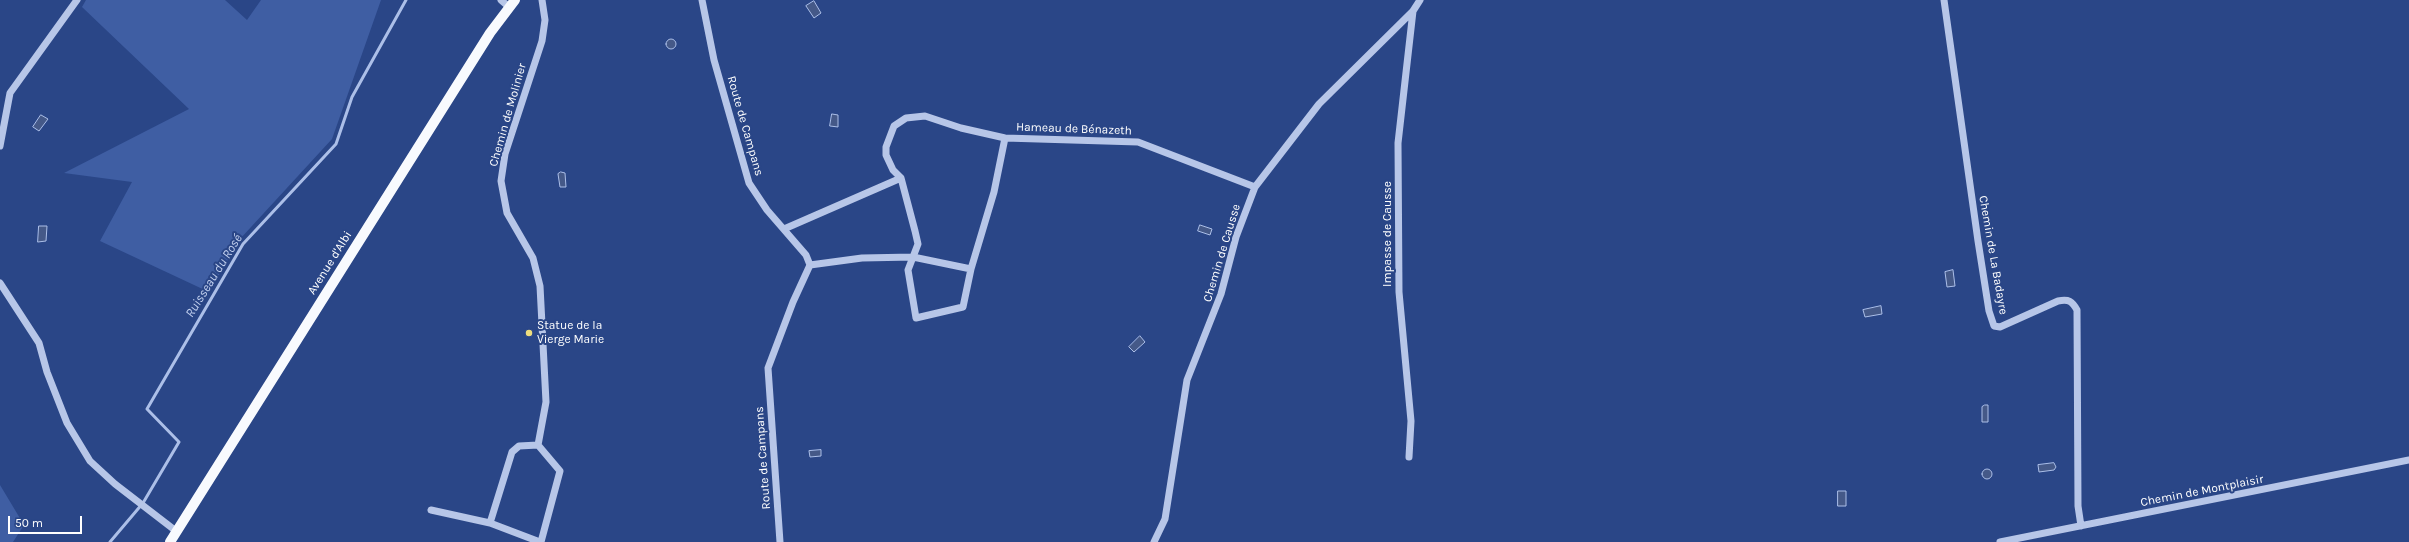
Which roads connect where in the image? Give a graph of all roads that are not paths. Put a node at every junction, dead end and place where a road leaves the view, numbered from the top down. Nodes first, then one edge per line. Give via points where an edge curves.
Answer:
1 (77, 0) edge
2 (542, 0) edge
3 (702, 0) edge
4 (1420, 0) edge
5 (1944, 0) edge
6 (508, 2) edge
7 (1413, 11) junction
8 (1005, 138) junction
9 (0, 146) edge
10 (901, 178) junction
11 (1255, 187) junction
12 (784, 229) junction
13 (913, 257) junction
14 (810, 265) junction
15 (971, 269) junction
16 (0, 283) edge
17 (538, 445) junction
18 (1409, 457) dead end
19 (2409, 460) edge
20 (431, 510) dead end
21 (490, 523) junction
22 (2080, 526) junction
23 (176, 531) junction
24 (170, 542) edge
25 (540, 542) edge
26 (780, 542) edge
27 (1154, 542) edge
28 (2000, 542) edge

1 - 9 street via 10,92
2 - 17 street, Chemin de Molinier via 545,20 542,41 513,128 501,181 507,213 533,258 539,280 546,402
3 - 12 street, Route de Campans via 714,60 749,183 767,210
4 - 7 street, Chemin de Causse
5 - 22 street, Chemin de La Badayre via 1978,241 1989,311 1994,326 2000,327 2058,300 2066,299 2073,302 2077,310
6 - 23 main road, Avenue d'Albi
7 - 11 street, Chemin de Causse via 1320,104
7 - 18 street, Impasse de Causse via 1398,143 1399,292 1411,422
8 - 10 street, Hameau de Bénazeth via 960,128 925,116 906,118 894,126 886,147 890,165
8 - 11 street, Hameau de Bénazeth via 1138,142
8 - 15 street, Hameau de Bénazeth via 994,192
10 - 12 street
10 - 13 street, Hameau de Bénazeth via 918,244
11 - 27 street, Chemin de Causse via 1236,237 1221,294 1187,380 1165,520
12 - 14 street, Route de Campans via 806,255
13 - 14 street via 862,258
13 - 15 street
13 - 15 street, Hameau de Bénazeth via 908,270 916,318 963,307
14 - 26 street, Route de Campans via 784,323 768,368
16 - 23 street via 39,343 47,372 67,423 90,461
17 - 21 street via 519,446 512,452
17 - 25 street via 560,471
19 - 22 street, Chemin de Montplaisir
20 - 21 street
21 - 25 street
22 - 28 street, Chemin de Montplaisir
23 - 24 main road, Avenue d'Albi

